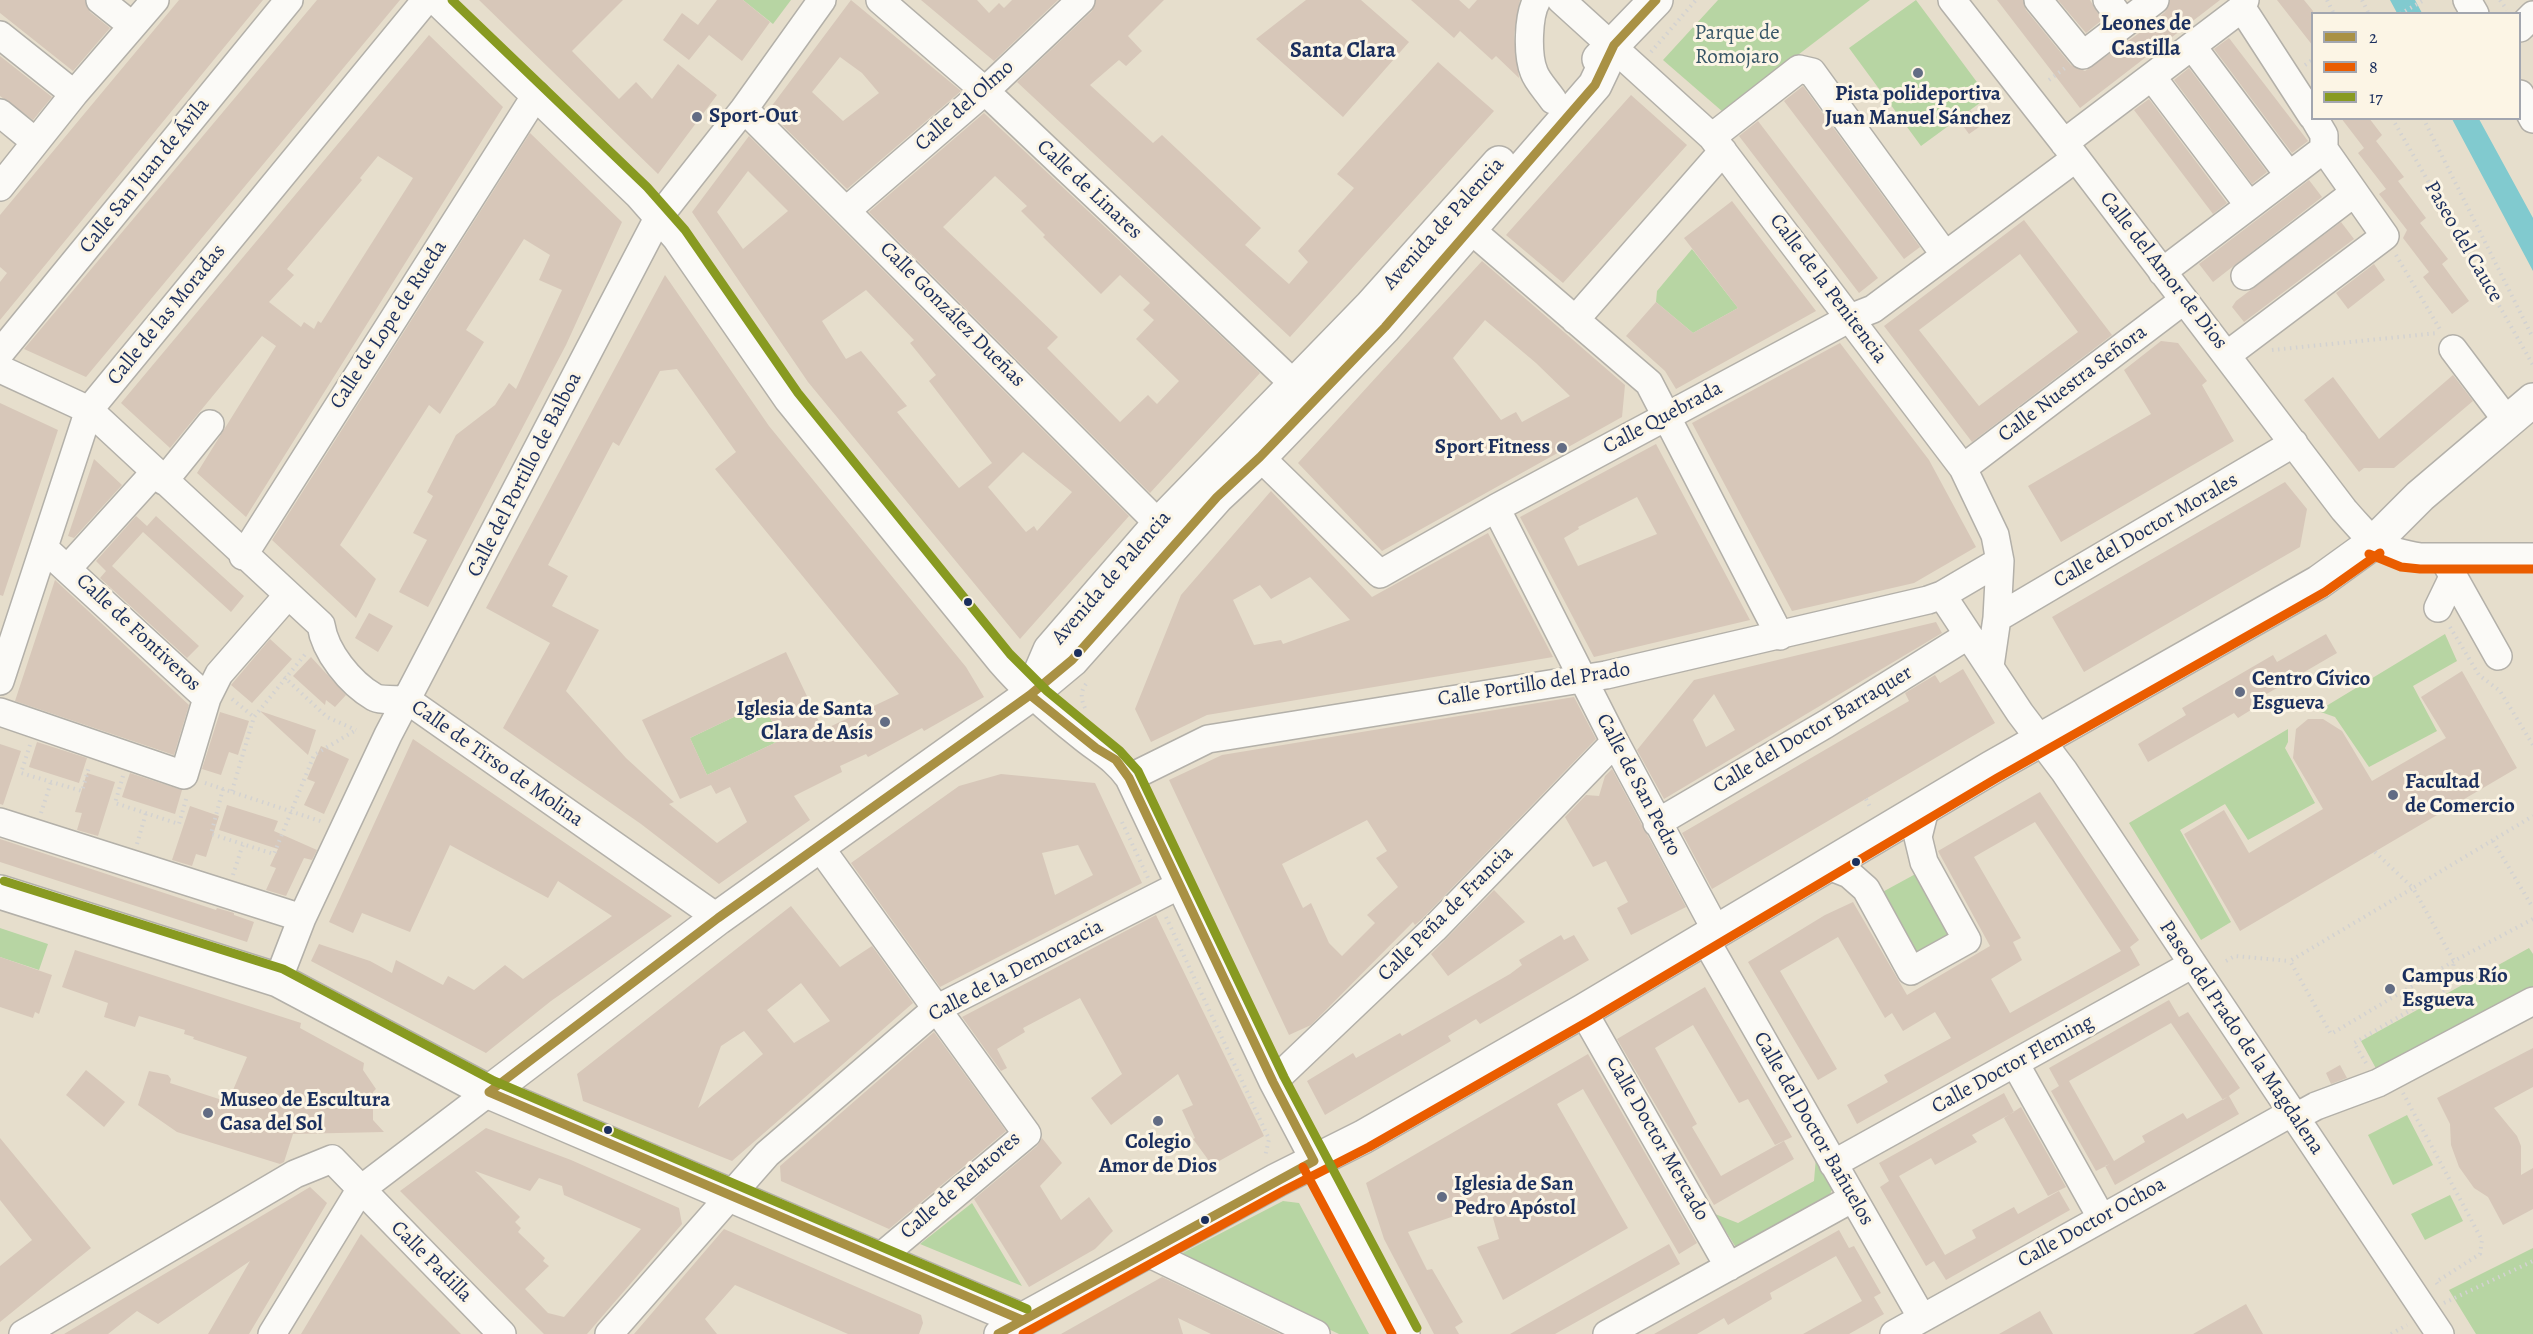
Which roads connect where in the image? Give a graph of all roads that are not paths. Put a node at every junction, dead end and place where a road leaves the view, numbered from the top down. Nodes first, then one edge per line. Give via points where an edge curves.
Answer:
1 (100, 0) edge
2 (155, 0) edge
3 (289, 0) edge
4 (426, 0) edge
5 (435, 0) edge
6 (822, 0) edge
7 (880, 0) edge
8 (1081, 0) edge
9 (1538, 0) edge
10 (1561, 0) edge
11 (1656, 0) edge
12 (1952, 0) edge
13 (2038, 0) edge
14 (2107, 0) edge
15 (2155, 0) edge
16 (2243, 4) edge
17 (2533, 15) edge
18 (125, 20) dead end
19 (2124, 23) junction
20 (2521, 27) edge
21 (0, 35) edge
22 (1614, 45) junction
23 (2192, 46) junction
24 (2152, 76) junction
25 (985, 91) junction
26 (74, 94) junction
27 (536, 95) junction
28 (2521, 96) edge
29 (1553, 100) junction
30 (744, 109) junction
31 (0, 113) edge
32 (2311, 114) edge
33 (2533, 119) edge
34 (2315, 120) edge
35 (27, 135) dead end
36 (1717, 144) junction
37 (2324, 149) junction
38 (2070, 151) junction
39 (2288, 174) junction
40 (0, 187) edge
41 (2354, 193) junction
42 (2248, 204) junction
43 (847, 210) junction
44 (658, 218) junction
45 (1471, 230) junction
46 (1945, 255) junction
47 (2162, 272) junction
48 (2245, 276) dead end
49 (2184, 300) junction
50 (1850, 318) junction
51 (1575, 320) junction
52 (2453, 349) dead end
53 (0, 352) edge
54 (2227, 355) junction
55 (0, 369) edge
56 (1294, 384) junction
57 (2533, 400) edge
58 (89, 410) junction
59 (1667, 416) junction
60 (2508, 422) junction
61 (210, 424) dead end
62 (2294, 444) junction
63 (1260, 457) junction
64 (1963, 468) junction
65 (159, 476) junction
66 (1496, 508) junction
67 (1159, 524) junction
68 (2373, 543) junction
69 (44, 548) junction
70 (243, 556) junction
71 (2533, 557) edge
72 (2000, 561) junction
73 (2448, 567) junction
74 (68, 568) junction
75 (288, 596) junction
76 (1942, 596) junction
77 (2438, 608) dead end
78 (1997, 618) junction
79 (1780, 636) junction
80 (1967, 636) junction
81 (7, 639) edge
82 (2498, 656) dead end
83 (1990, 666) junction
84 (1582, 678) junction
85 (0, 681) edge
86 (1030, 695) junction
87 (219, 698) junction
88 (407, 700) junction
89 (0, 712) edge
90 (2042, 741) junction
91 (1615, 742) junction
92 (1129, 778) junction
93 (1925, 809) junction
94 (0, 822) edge
95 (1658, 823) junction
96 (819, 846) junction
97 (1829, 866) junction
98 (1180, 885) junction
99 (0, 892) edge
100 (302, 918) junction
101 (718, 918) junction
102 (1711, 936) junction
103 (2193, 964) junction
104 (278, 980) junction
105 (2533, 1001) edge
106 (936, 1009) junction
107 (1583, 1011) junction
108 (2016, 1065) junction
109 (1273, 1082) junction
110 (489, 1092) junction
111 (2292, 1116) junction
112 (1314, 1161) junction
113 (1833, 1164) junction
114 (360, 1190) junction
115 (732, 1196) junction
116 (1853, 1198) junction
117 (2102, 1217) junction
118 (1146, 1252) junction
119 (878, 1259) junction
120 (1729, 1267) junction
121 (1922, 1318) junction
122 (1010, 1327) edge
123 (23, 1334) edge
124 (272, 1334) edge
125 (502, 1334) edge
126 (609, 1334) edge
127 (1316, 1334) edge
128 (1406, 1334) edge
129 (1607, 1334) edge
130 (1894, 1334) edge
131 (2440, 1334) edge

1 - 18 street
2 - 26 street
3 - 53 street, Calle San Juan de Ávila
4 - 58 street, Calle de las Moradas
5 - 27 street
6 - 30 street, Calle del Portillo de Balboa
7 - 25 street, Calle de Linares
8 - 25 street, Calle del Olmo
9 - 29 street via 1532,11 1530,32 1533,72
10 - 22 street, Calle de la Penitencia
11 - 22 main road, Avenida de Palencia
12 - 38 street, Calle del Amor de Dios
13 - 19 street via 2083,56
14 - 19 street
15 - 19 street
16 - 23 street, Calle Quebrada
16 - 32 street
17 - 20 street
21 - 26 street
22 - 29 main road, Avenida de Palencia
22 - 36 street, Calle de la Penitencia
22 - 45 main road, Avenida de Palencia via 1595,85
23 - 24 street, Calle Quebrada
23 - 39 street
24 - 38 street, Calle Quebrada
24 - 42 street
25 - 43 street, Calle del Olmo
25 - 56 street, Calle de Linares
26 - 40 street
27 - 44 street
27 - 70 street, Calle de Lope de Rueda
28 - 33 street
29 - 56 main road, Avenida de Palencia via 1371,306
30 - 43 street, Calle González Dueñas
30 - 44 street, Calle del Portillo de Balboa
31 - 35 street
34 - 37 street via 2324,135
36 - 46 street via 1799,69 1812,72
36 - 50 street, Calle de la Penitencia
36 - 51 street
37 - 39 street
37 - 41 street
38 - 46 street, Calle Quebrada
38 - 47 street, Calle del Amor de Dios
39 - 42 street
41 - 48 street
41 - 54 street via 2385,236
42 - 47 street
43 - 67 street, Calle González Dueñas
44 - 86 street via 680,243 788,400
44 - 88 street, Calle del Portillo de Balboa
45 - 51 street
45 - 63 main road, Avenida de Palencia via 1385,327
46 - 50 street, Calle Quebrada via 1873,309
47 - 49 street, Calle del Amor de Dios
49 - 54 street, Calle del Amor de Dios
49 - 64 street, Calle Nuestra Señora
50 - 59 street, Calle Quebrada
50 - 64 street, Calle de la Penitencia
51 - 59 street via 1649,383
52 - 60 street
54 - 62 street, Calle del Amor de Dios
55 - 58 street, Calle de Tirso de Molina
56 - 67 main road, Avenida de Palencia
57 - 60 main road
58 - 65 street, Calle de Tirso de Molina
58 - 69 street, Calle de las Moradas
59 - 66 street, Calle Quebrada
59 - 79 street
60 - 68 main road via 2420,496
61 - 65 street
62 - 68 street, Calle del Amor de Dios
62 - 78 street, Calle del Doctor Morales
63 - 66 street, Calle Quebrada via 1380,574
63 - 86 main road, Avenida de Palencia via 1217,497 1073,658
64 - 72 street, Calle de la Penitencia via 1995,535
65 - 70 street, Calle de Tirso de Molina
65 - 74 street, Calle de Fontiveros
66 - 84 street, Calle de San Pedro
67 - 86 main road, Avenida de Palencia via 1050,650
68 - 73 street
68 - 90 main road via 2319,582
69 - 74 street, Calle de Fontiveros
69 - 81 street, Calle de las Moradas
70 - 75 street, Calle de Tirso de Molina
71 - 73 street
72 - 76 street, Calle Portillo del Prado
72 - 78 street, Calle de la Penitencia
73 - 77 street
73 - 82 street
74 - 87 street, Calle de Fontiveros
75 - 87 street via 219,674
75 - 88 street, Calle de Tirso de Molina via 321,626 323,642 331,656 368,692 375,698
76 - 79 street, Calle Portillo del Prado
76 - 80 street, Paseo del Prado de la Magdalena
78 - 83 street, Calle de la Penitencia
79 - 84 street, Calle Portillo del Prado
80 - 83 street, Paseo del Prado de la Magdalena
80 - 95 street, Calle del Doctor Barraquer
81 - 85 street, Calle de las Moradas
83 - 90 street, Paseo del Prado de la Magdalena
84 - 91 street, Calle de San Pedro
84 - 92 street, Calle Portillo del Prado via 1208,739
86 - 92 street via 1116,760
86 - 96 main road
87 - 89 street via 187,782
88 - 100 street, Calle del Portillo de Balboa
88 - 101 street, Calle de Tirso de Molina
90 - 93 main road
90 - 103 street, Paseo del Prado de la Magdalena
91 - 95 street, Calle de San Pedro
91 - 109 street, Calle Peña de Francia via 1434,929
92 - 98 street
93 - 97 main road
93 - 97 street via 1918,837 1924,862 1967,940 1911,971 1866,889 1849,874
94 - 100 street
95 - 102 street, Calle de San Pedro
96 - 101 main road
96 - 106 street, Calle de Relatores
97 - 102 main road
98 - 106 street, Calle de la Democracia
98 - 109 street
99 - 104 main road
100 - 104 street, Calle del Portillo de Balboa
101 - 110 main road
102 - 107 main road
102 - 113 street, Calle del Doctor Bañuelos
103 - 108 street, Calle Doctor Fleming
103 - 111 street, Paseo del Prado de la Magdalena
104 - 110 main road
105 - 111 street, Calle Doctor Ochoa via 2378,1083
106 - 115 street, Calle de la Democracia via 767,1154
106 - 119 street, Calle de Relatores via 1027,1134
107 - 112 main road
107 - 120 street, Calle Doctor Mercado
108 - 113 street, Calle Doctor Fleming
108 - 117 street
109 - 112 street
110 - 114 street
110 - 115 main road
111 - 117 street, Calle Doctor Ochoa
111 - 131 street, Paseo del Prado de la Magdalena
112 - 118 main road
112 - 128 street
113 - 116 street, Calle del Doctor Bañuelos
114 - 123 street, Calle Padilla via 332,1159 295,1174
114 - 124 street
114 - 125 street, Calle Padilla
115 - 119 main road
115 - 126 street, Calle de la Democracia
116 - 120 street
116 - 121 street, Calle del Doctor Bañuelos
117 - 121 street, Calle Doctor Ochoa
118 - 122 main road
118 - 127 street
119 - 122 main road
120 - 129 street
121 - 130 street, Calle Doctor Ochoa

